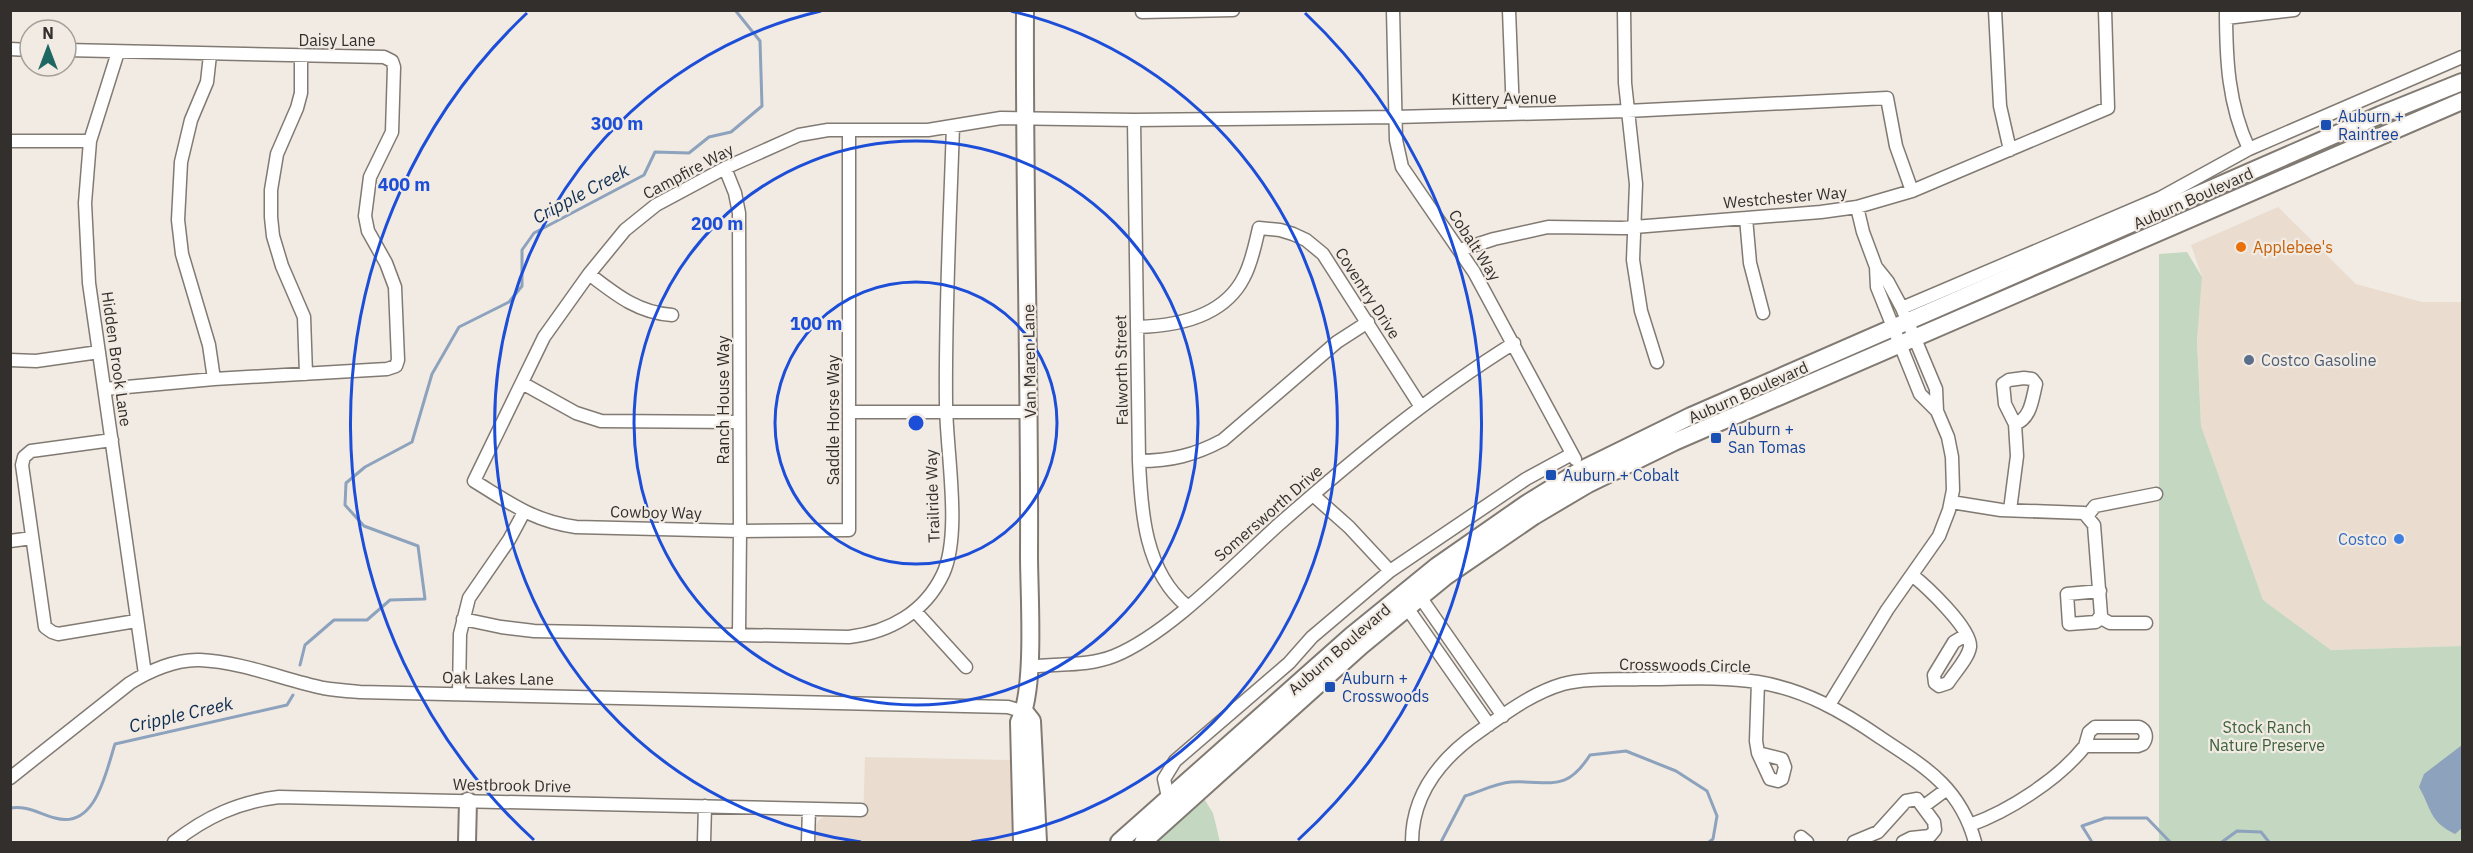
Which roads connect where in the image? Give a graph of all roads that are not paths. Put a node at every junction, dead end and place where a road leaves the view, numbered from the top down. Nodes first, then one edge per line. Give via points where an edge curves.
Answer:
1 (1025, 10) edge
2 (1142, 10) edge
3 (1233, 10) edge
4 (1393, 10) edge
5 (1509, 10) edge
6 (1624, 10) edge
7 (1995, 10) edge
8 (2105, 10) edge
9 (2294, 10) edge
10 (2226, 14) edge
11 (78, 50) edge
12 (118, 52) junction
13 (210, 55) junction
14 (301, 57) junction
15 (2463, 57) edge
16 (2463, 82) edge
17 (2463, 91) edge
18 (2463, 101) edge
19 (1627, 111) junction
20 (1513, 114) junction
21 (1395, 117) junction
22 (1025, 118) junction
23 (1134, 120) junction
24 (952, 126) junction
25 (849, 130) junction
26 (2397, 130) junction
27 (10, 141) edge
28 (90, 141) junction
29 (2249, 149) junction
30 (2010, 150) junction
31 (724, 168) junction
32 (1912, 191) junction
33 (1857, 207) junction
34 (1746, 218) junction
35 (1634, 227) junction
36 (1460, 250) junction
37 (1876, 267) junction
38 (589, 274) junction
39 (1763, 313) dead end
40 (672, 315) dead end
41 (1368, 322) junction
42 (1137, 327) junction
43 (1904, 328) junction
44 (1514, 343) junction
45 (99, 352) junction
46 (10, 360) edge
47 (1657, 362) dead end
48 (306, 374) junction
49 (214, 380) junction
50 (522, 383) junction
51 (105, 390) junction
52 (1421, 407) junction
53 (1937, 411) junction
54 (849, 412) junction
55 (946, 412) junction
56 (1030, 412) junction
57 (739, 422) junction
58 (2015, 424) dead end
59 (112, 440) junction
60 (1572, 454) junction
61 (1139, 461) junction
62 (1585, 477) junction
63 (474, 480) joint
64 (2156, 494) dead end
65 (1313, 495) junction
66 (1951, 502) junction
67 (2010, 510) junction
68 (524, 512) junction
69 (2088, 515) junction
70 (740, 531) junction
71 (849, 531) joint
72 (32, 538) junction
73 (10, 541) edge
74 (1390, 571) junction
75 (1912, 575) junction
76 (2100, 591) junction
77 (1410, 597) junction
78 (1187, 606) junction
79 (915, 611) junction
80 (2101, 618) junction
81 (464, 619) junction
82 (136, 621) junction
83 (2146, 623) dead end
84 (739, 634) junction
85 (1966, 634) dead end
86 (966, 667) dead end
87 (1029, 667) junction
88 (145, 674) junction
89 (1758, 682) junction
90 (459, 694) junction
91 (1829, 705) junction
92 (1025, 712) junction
93 (1503, 716) junction
94 (1488, 725) junction
95 (2085, 746) dead end
96 (1758, 753) dead end
97 (1020, 771) junction
98 (10, 778) edge
99 (1947, 789) junction
100 (1168, 797) junction
101 (468, 801) junction
102 (705, 806) junction
103 (1924, 806) junction
104 (809, 809) junction
105 (861, 810) dead end
106 (1038, 814) junction
107 (1970, 825) junction
108 (1034, 842) edge
109 (174, 843) edge
110 (467, 843) edge
111 (704, 843) edge
112 (808, 843) edge
113 (1119, 843) edge
114 (1143, 843) edge
115 (1412, 843) edge
116 (1854, 843) edge
117 (1903, 843) edge
118 (1975, 843) edge

1 - 22 main road, Van Maren Lane
2 - 3 street
4 - 21 street, Cobalt Way
5 - 20 street
6 - 19 street
7 - 30 street via 2000,106
8 - 30 street, Westchester Way via 2108,108
9 - 10 street
10 - 29 street via 2231,93
11 - 12 street, Daisy Lane
12 - 13 street, Daisy Lane
12 - 28 street, Hidden Brook Lane
13 - 14 street, Daisy Lane
13 - 49 street via 207,82 191,120 181,162 178,220 182,254 209,345
14 - 48 street via 301,93 277,154 271,217 275,246 304,317
14 - 48 street, Daisy Lane via 384,57 394,67 392,132 369,177 365,216 368,231 395,287 397,363 387,369
15 - 29 street
16 - 43 main road, Auburn Boulevard
17 - 26 main road via 2423,111
18 - 26 main road, Auburn Boulevard
19 - 20 street, Kittery Avenue
19 - 32 street, Kittery Avenue via 1887,98 1896,147
19 - 35 street via 1636,184
20 - 21 street, Kittery Avenue
21 - 23 street, Kittery Avenue
21 - 36 street, Cobalt Way via 1402,167
22 - 23 street, Kittery Avenue
22 - 24 street, Campfire Way
22 - 56 main road, Van Maren Lane
23 - 42 street, Falworth Street
24 - 25 street, Campfire Way via 928,130
24 - 55 street, Trailride Way
25 - 31 street, Campfire Way via 799,135
25 - 54 street, Saddle Horse Way
26 - 43 main road, Auburn Boulevard
27 - 28 street
28 - 45 street, Hidden Brook Lane via 85,229
29 - 43 street
30 - 32 street, Westchester Way
31 - 38 street, Campfire Way via 641,216
31 - 57 street, Ranch House Way via 739,213
32 - 33 street, Westchester Way
33 - 34 street, Westchester Way
33 - 37 street
34 - 35 street, Westchester Way
34 - 39 street via 1750,263
35 - 36 street, Westchester Way via 1539,229
35 - 47 street via 1635,285
36 - 44 street, Cobalt Way
37 - 43 street via 1888,282
37 - 43 street via 1877,287
38 - 40 street via 635,306
38 - 50 street, Campfire Way via 544,337
41 - 42 street, Coventry Drive via 1332,264 1312,244 1280,230 1259,228 1244,277 1219,306 1185,322
41 - 52 street, Coventry Drive
41 - 61 street via 1337,342 1223,440 1176,459
42 - 61 street, Falworth Street
43 - 53 street via 1936,388
43 - 53 street via 1920,394
43 - 62 main road, Auburn Boulevard via 1674,441
44 - 52 street, Somersworth Drive
44 - 60 street, Cobalt Way
45 - 46 street via 36,361
45 - 51 street, Hidden Brook Lane
48 - 49 street, Daisy Lane
49 - 51 street, Daisy Lane
50 - 57 street via 576,413 601,421
50 - 63 street, Campfire Way
51 - 59 street, Hidden Brook Lane
52 - 65 street, Somersworth Drive
53 - 66 street via 1952,457
54 - 55 street
54 - 71 street, Saddle Horse Way
55 - 56 street
55 - 79 street, Trailride Way via 951,546 944,573
56 - 87 main road, Van Maren Lane
57 - 70 street, Ranch House Way
58 - 67 street via 2017,456
59 - 72 street via 27,454 22,465
59 - 82 street, Hidden Brook Lane
60 - 62 street, Cobalt Way
60 - 74 street via 1526,479
61 - 78 street, Falworth Street via 1148,537 1163,577 1174,595
62 - 77 main road, Auburn Boulevard via 1445,577
63 - 68 street, Cowboy Way
64 - 69 street via 2096,506
65 - 74 street
65 - 78 street, Somersworth Drive
66 - 67 street
66 - 75 street via 1939,536
67 - 69 street via 2079,511
68 - 70 street, Cowboy Way via 550,523 576,527
68 - 81 street via 469,598
69 - 76 street via 2094,525
70 - 71 street, Cowboy Way
70 - 84 street, Ranch House Way
72 - 73 street
72 - 82 street via 43,621 48,631 58,634
74 - 100 street via 1175,761 1164,779
75 - 85 street via 1952,614
75 - 91 street
76 - 80 street
76 - 80 street via 2067,594 2069,624 2096,622
77 - 93 street
77 - 94 street
77 - 100 main road, Auburn Boulevard
77 - 114 main road, Auburn Boulevard
78 - 87 street, Somersworth Drive via 1151,635 1115,655 1089,663
79 - 84 street, Trailride Way via 896,624 849,637
79 - 86 street
80 - 83 street via 2110,623
81 - 84 street, Trailride Way via 534,631
81 - 90 street via 459,634
82 - 88 street, Hidden Brook Lane
87 - 92 main road, Van Maren Lane
88 - 90 street, Oak Lakes Lane via 198,660 324,688
88 - 98 street, Oak Lakes Lane
89 - 91 street, Crosswoods Circle via 1802,693
89 - 93 street, Crosswoods Circle via 1708,678 1572,682 1546,690
89 - 96 street
90 - 92 street, Oak Lakes Lane via 1008,707
91 - 99 street, Crosswoods Circle via 1915,759
92 - 97 main road, Van Maren Lane via 1019,722
92 - 106 main road, Van Maren Lane via 1032,721
93 - 94 street, Crosswoods Circle
94 - 115 street, Crosswoods Circle via 1440,765 1419,802
95 - 107 street via 2041,786 1993,817
97 - 106 main road via 1028,778 1032,810
97 - 108 main road, Van Maren Lane
99 - 103 street
99 - 107 street, Crosswoods Circle
100 - 113 main road, Auburn Boulevard
101 - 102 street, Westbrook Drive
101 - 109 street, Westbrook Drive via 262,799 214,814
101 - 110 main road
102 - 104 street, Westbrook Drive
102 - 111 street
103 - 116 street via 1917,799 1910,799 1878,832
103 - 117 street via 1935,822 1933,834
104 - 105 street, Westbrook Drive
104 - 112 street
106 - 108 main road, Van Maren Lane
107 - 118 street, Crosswoods Circle

